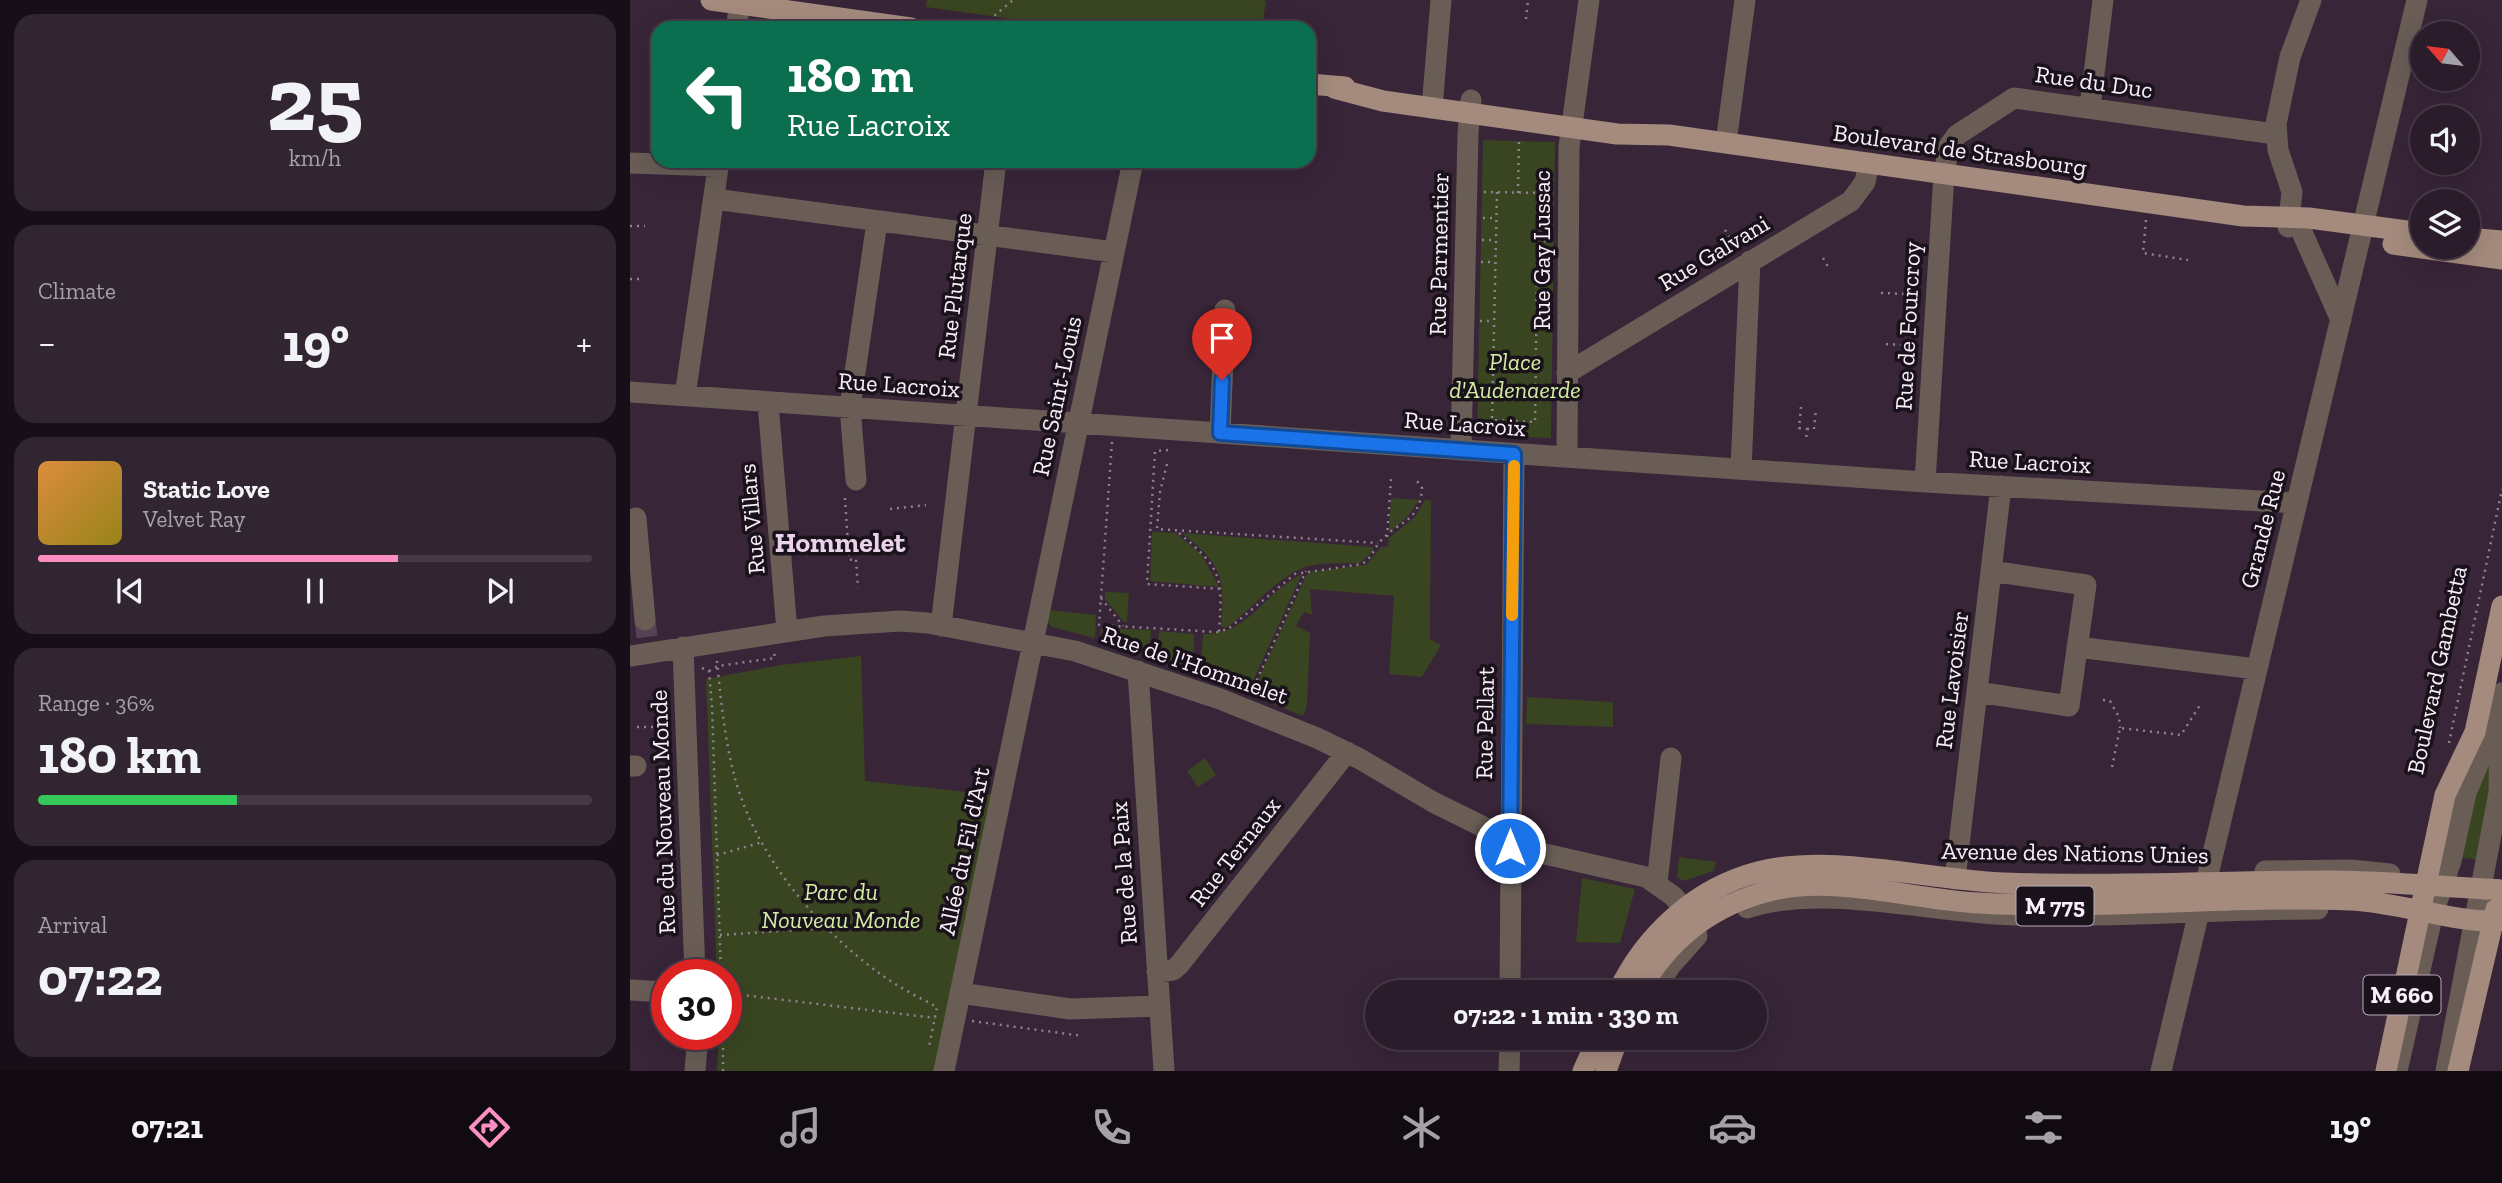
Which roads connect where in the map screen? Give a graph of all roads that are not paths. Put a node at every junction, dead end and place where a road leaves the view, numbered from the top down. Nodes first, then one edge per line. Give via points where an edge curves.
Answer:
1 (711, 0) edge
2 (1441, 0) edge
3 (1589, 0) edge
4 (1745, 0) edge
5 (2102, 0) edge
6 (2311, 0) edge
7 (2417, 0) edge
8 (740, 4) junction
9 (737, 21) edge
10 (861, 21) edge
11 (1316, 85) edge
12 (1432, 102) junction
13 (1470, 107) junction
14 (2090, 107) junction
15 (1572, 121) junction
16 (2275, 134) junction
17 (1726, 143) junction
18 (630, 163) edge
19 (651, 163) edge
20 (1869, 163) junction
21 (718, 168) edge
22 (995, 168) edge
23 (1132, 168) edge
24 (1944, 174) junction
25 (714, 198) junction
26 (877, 222) junction
27 (2293, 225) junction
28 (2362, 232) junction
29 (2410, 233) edge
30 (987, 236) junction
31 (2480, 239) edge
32 (2502, 242) edge
33 (1114, 253) junction
34 (2502, 259) edge
35 (1750, 261) junction
36 (1225, 310) dead end
37 (2341, 320) junction
38 (1561, 380) junction
39 (630, 392) edge
40 (685, 396) junction
41 (768, 403) junction
42 (850, 407) junction
43 (965, 415) junction
44 (1079, 423) junction
45 (1220, 433) junction
46 (1461, 450) junction
47 (1514, 454) junction
48 (1567, 457) junction
49 (1741, 469) junction
50 (1925, 482) junction
51 (2001, 486) junction
52 (851, 489) road end
53 (2296, 503) junction
54 (636, 518) dead end
55 (1991, 571) junction
56 (2502, 606) edge
57 (941, 626) junction
58 (780, 633) junction
59 (643, 641) edge
60 (1032, 642) junction
61 (683, 647) junction
62 (2077, 647) junction
63 (2256, 669) junction
64 (1138, 671) junction
65 (1977, 692) junction
66 (2502, 693) edge
67 (2502, 707) edge
68 (1347, 752) junction
69 (1671, 758) dead end
70 (1510, 841) junction
71 (1955, 880) junction
72 (1657, 883) junction
73 (2434, 888) junction
74 (2204, 892) junction
75 (2493, 901) edge
76 (2425, 916) junction
77 (1698, 919) junction
78 (694, 959) edge
79 (1157, 972) junction
80 (1510, 980) edge
81 (1625, 980) edge
82 (1647, 980) edge
83 (1662, 980) edge
84 (630, 990) edge
85 (651, 991) edge
86 (960, 993) junction
87 (1159, 1006) junction
88 (697, 1050) edge
89 (1510, 1050) edge
90 (1593, 1050) edge
91 (1614, 1050) edge
92 (1620, 1050) edge
93 (695, 1071) edge
94 (944, 1071) edge
95 (1164, 1071) edge
96 (1509, 1071) edge
97 (1583, 1071) edge
98 (1606, 1071) edge
99 (2161, 1071) edge
100 (2386, 1071) edge
101 (2398, 1071) edge
102 (2446, 1071) edge
103 (2458, 1071) edge

1 - 8 main road
2 - 12 street
3 - 15 street, Rue Gay Lussac
4 - 17 street
5 - 14 street
6 - 16 street via 2290,57
7 - 28 street, Grande Rue
8 - 9 street
8 - 10 main road
11 - 12 main road, Boulevard de Strasbourg via 1372,99
12 - 13 main road, Boulevard de Strasbourg
13 - 15 main road, Boulevard de Strasbourg
13 - 15 main road, Boulevard de Strasbourg via 1519,120
13 - 46 street, Rue Parmentier
14 - 16 street, Rue du Duc
14 - 24 street, Rue du Duc via 2014,98 1957,135 1946,153
15 - 17 main road, Boulevard de Strasbourg via 1623,135 1669,135
15 - 38 street, Rue Gay Lussac
16 - 27 street via 2291,186
17 - 20 main road, Boulevard de Strasbourg
18 - 19 street
20 - 24 main road, Boulevard de Strasbourg
20 - 35 street, Rue Galvani via 1865,182 1851,201
21 - 25 street
22 - 30 street, Rue Plutarque
23 - 33 street, Rue Saint-Louis
24 - 27 main road, Boulevard de Strasbourg
24 - 50 street, Rue de Fourcroy
25 - 26 street
25 - 40 street
26 - 30 street
26 - 42 street
27 - 28 main road, Boulevard de Strasbourg
27 - 37 street
28 - 29 main road
28 - 34 main road
28 - 37 street, Grande Rue
30 - 33 street
30 - 43 street, Rue Plutarque
31 - 32 main road
33 - 44 street, Rue Saint-Louis
35 - 38 street, Rue Galvani
35 - 49 street
36 - 45 street
37 - 53 street, Grande Rue
38 - 48 street, Rue Gay Lussac
39 - 40 street, Rue Lacroix
40 - 41 street, Rue Lacroix
41 - 42 street, Rue Lacroix
41 - 58 street, Rue Villars
42 - 43 street, Rue Lacroix
42 - 52 street
43 - 44 street, Rue Lacroix
43 - 57 street, Rue Plutarque
44 - 45 street, Rue Lacroix
44 - 60 street, Rue Saint-Louis
45 - 46 street, Rue Lacroix
46 - 47 street, Rue Lacroix
47 - 48 street, Rue Lacroix
47 - 70 street, Rue Pellart
48 - 49 street, Rue Lacroix
49 - 50 street, Rue Lacroix
50 - 51 street, Rue Lacroix
51 - 53 street, Rue Lacroix
51 - 55 street, Rue Lavoisier
53 - 63 street, Grande Rue
54 - 59 street
55 - 62 street via 2087,585
55 - 65 street, Rue Lavoisier
56 - 73 main road, Boulevard Gambetta via 2477,723 2447,789
57 - 58 street, Rue de l'Hommelet via 900,621
57 - 60 street, Rue de l'Hommelet
58 - 61 street, Rue de l'Hommelet
59 - 61 street, Rue de l'Hommelet
60 - 64 street, Rue de l'Hommelet
60 - 86 street, Allée du Fil d'Art
61 - 78 street, Rue du Nouveau Monde
62 - 63 street
62 - 65 street via 2069,706
63 - 74 street, Grande Rue
64 - 68 street, Rue de l'Hommelet via 1244,708
64 - 79 street, Rue de la Paix
65 - 71 street, Rue Lavoisier
66 - 73 street via 2466,793 2451,861
67 - 75 street
68 - 70 street, Rue de l'Hommelet
68 - 79 street, Rue Ternaux via 1179,965
69 - 72 street
70 - 72 street, Rue de l'Hommelet
70 - 80 street, Rue Pellart
71 - 74 main road, Avenue des Nations Unies / M 775 via 2178,883
71 - 77 main road, Avenue des Nations Unies / M 775 via 1822,864 1788,866 1732,881
72 - 77 street, Rue de l'Hommelet
73 - 74 main road, Avenue des Nations Unies / M 775 via 2330,881
73 - 75 main road, Avenue des Nations Unies
73 - 76 street
74 - 76 main road, Avenue des Nations Unies / M 775 via 2351,900
74 - 77 main road, Avenue des Nations Unies / M 775 via 2016,905 1808,886 1758,894
74 - 99 street, Grande Rue
75 - 76 main road, Avenue des Nations Unies
75 - 102 street
75 - 103 main road, M 660
76 - 100 main road, M 660
76 - 101 street
77 - 81 main road, Avenue des Nations Unies / M 775 via 1638,957
77 - 82 main road, Avenue des Nations Unies / M 775 via 1665,953
77 - 83 street
79 - 87 street, Rue de la Paix
84 - 85 street
86 - 87 street via 1070,1009
86 - 94 street, Allée du Fil d'Art via 945,1018
87 - 95 street, Rue de la Paix
88 - 93 street
89 - 96 street
90 - 97 main road
91 - 98 main road
92 - 98 street

